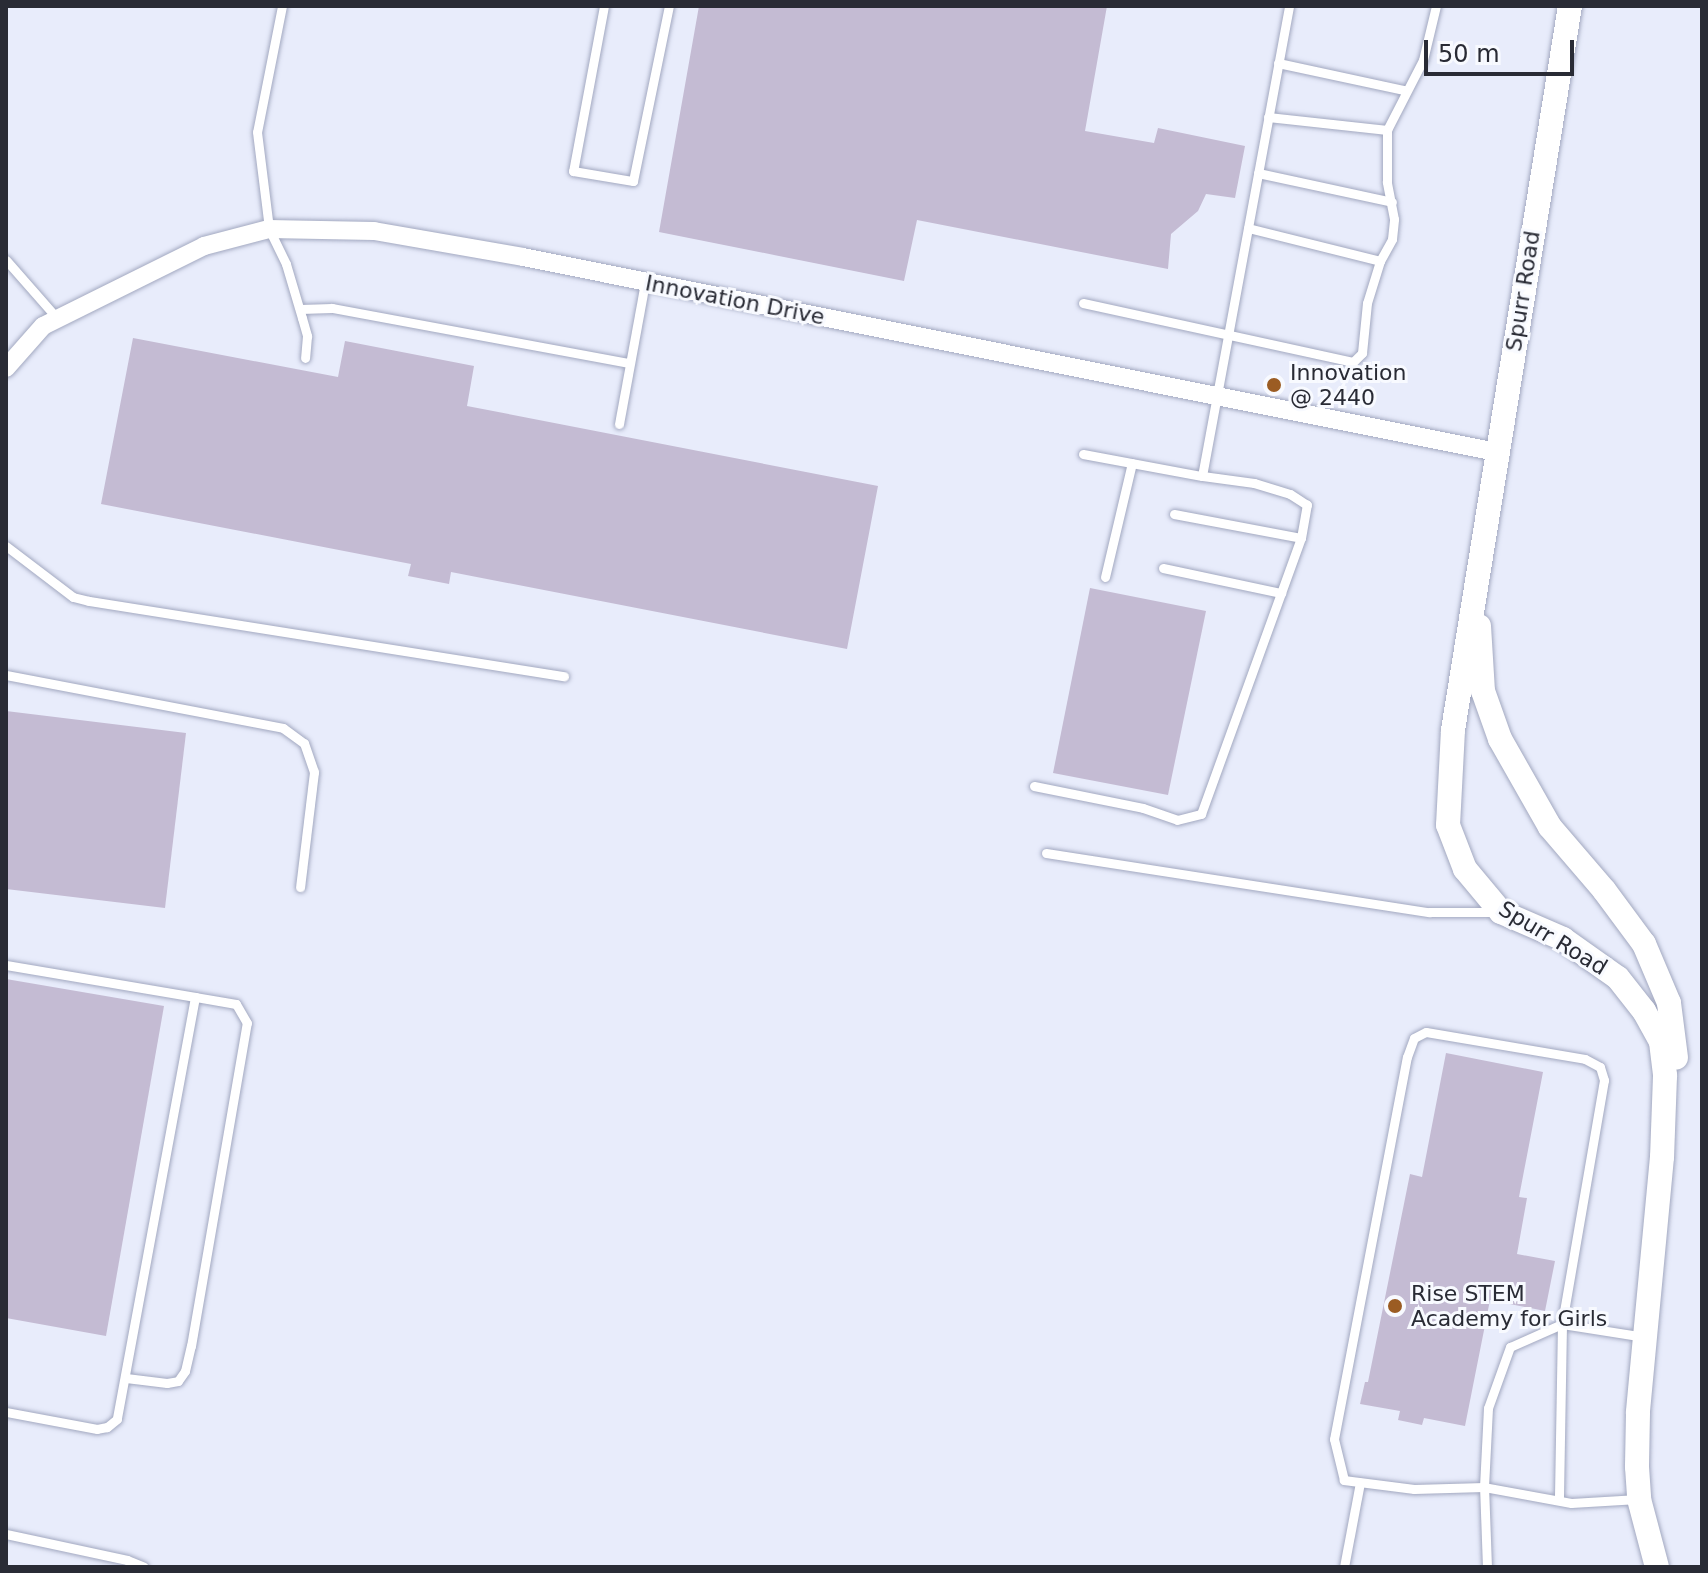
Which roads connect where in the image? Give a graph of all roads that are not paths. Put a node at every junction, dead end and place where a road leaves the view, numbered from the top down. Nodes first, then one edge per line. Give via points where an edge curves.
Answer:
1 (282, 6) edge
2 (604, 6) edge
3 (669, 6) edge
4 (1289, 6) edge
5 (1436, 6) edge
6 (1568, 6) edge
7 (1278, 63) junction
8 (1404, 90) junction
9 (1268, 117) junction
10 (1387, 130) junction
11 (1258, 173) junction
12 (1392, 202) junction
13 (1248, 228) junction
14 (269, 229) junction
15 (6, 260) edge
16 (1380, 261) junction
17 (645, 282) junction
18 (1083, 303) dead end
19 (300, 309) junction
20 (57, 318) junction
21 (1229, 333) junction
22 (305, 358) dead end
23 (629, 363) junction
24 (6, 368) edge
25 (1217, 396) junction
26 (619, 424) dead end
27 (1496, 452) junction
28 (1083, 454) dead end
29 (1132, 463) junction
30 (1202, 476) junction
31 (1174, 514) dead end
32 (1301, 538) junction
33 (6, 546) edge
34 (1163, 568) dead end
35 (1477, 575) junction
36 (1105, 577) dead end
37 (1281, 593) junction
38 (6, 675) edge
39 (564, 676) dead end
40 (1034, 786) dead end
41 (1046, 853) dead end
42 (300, 887) dead end
43 (1501, 912) junction
44 (6, 965) edge
45 (195, 997) junction
46 (1662, 1157) junction
47 (1562, 1324) junction
48 (1645, 1337) junction
49 (126, 1378) junction
50 (6, 1412) edge
51 (1360, 1482) junction
52 (1484, 1487) junction
53 (1639, 1499) junction
54 (1559, 1500) junction
55 (6, 1534) edge
56 (144, 1567) edge
57 (1344, 1567) edge
58 (1487, 1567) edge
59 (1657, 1567) edge

1 - 14 lane via 257,132
2 - 3 lane via 573,171 633,181
4 - 7 lane
5 - 8 lane via 1423,60
6 - 27 street, Spurr Road
7 - 8 lane
7 - 9 lane
8 - 10 lane
9 - 10 lane
9 - 11 lane
10 - 12 lane
11 - 12 lane
11 - 13 lane
12 - 16 lane via 1392,239
13 - 16 lane
13 - 21 lane
14 - 17 street, Innovation Drive via 374,231
14 - 19 lane
14 - 20 street, Innovation Drive via 204,246
15 - 20 lane
16 - 21 lane via 1367,303 1362,353 1353,362
17 - 23 lane
17 - 25 street, Innovation Drive
18 - 21 lane
19 - 22 lane via 307,336
19 - 23 lane via 332,308
20 - 24 street, Innovation Drive via 43,326
21 - 25 lane
23 - 26 lane
25 - 27 street, Innovation Drive
25 - 30 lane
27 - 35 street, Spurr Road
28 - 29 lane
29 - 30 lane
29 - 36 lane
30 - 32 lane via 1254,483 1298,499 1307,505
31 - 32 lane
32 - 37 lane
33 - 39 lane via 73,597 89,601
34 - 37 lane
35 - 43 street, Spurr Road via 1453,730 1448,825 1465,869
35 - 46 street, Spurr Road via 1483,691 1500,739 1550,827 1644,944 1669,1003 1678,1073
37 - 40 lane via 1201,814 1177,820
38 - 42 lane via 283,728 304,743 314,772
41 - 43 lane via 1429,912
43 - 46 street, Spurr Road via 1563,939 1595,960 1618,978 1644,1011 1661,1042
44 - 45 lane
45 - 49 lane
45 - 49 lane via 236,1004 247,1023 191,1346 178,1381
46 - 48 street, Spurr Road
47 - 48 lane
47 - 51 lane via 1604,1080 1600,1067 1585,1059 1426,1032 1414,1038 1407,1057 1334,1439 1344,1480
47 - 52 lane via 1510,1347 1488,1408
47 - 54 lane
48 - 53 street, Spurr Road via 1638,1413
49 - 50 lane via 117,1419 107,1427 79,1427
51 - 52 lane via 1414,1489
51 - 57 lane
52 - 54 lane
52 - 58 lane
53 - 54 lane
53 - 59 street, Spurr Road
55 - 56 lane

